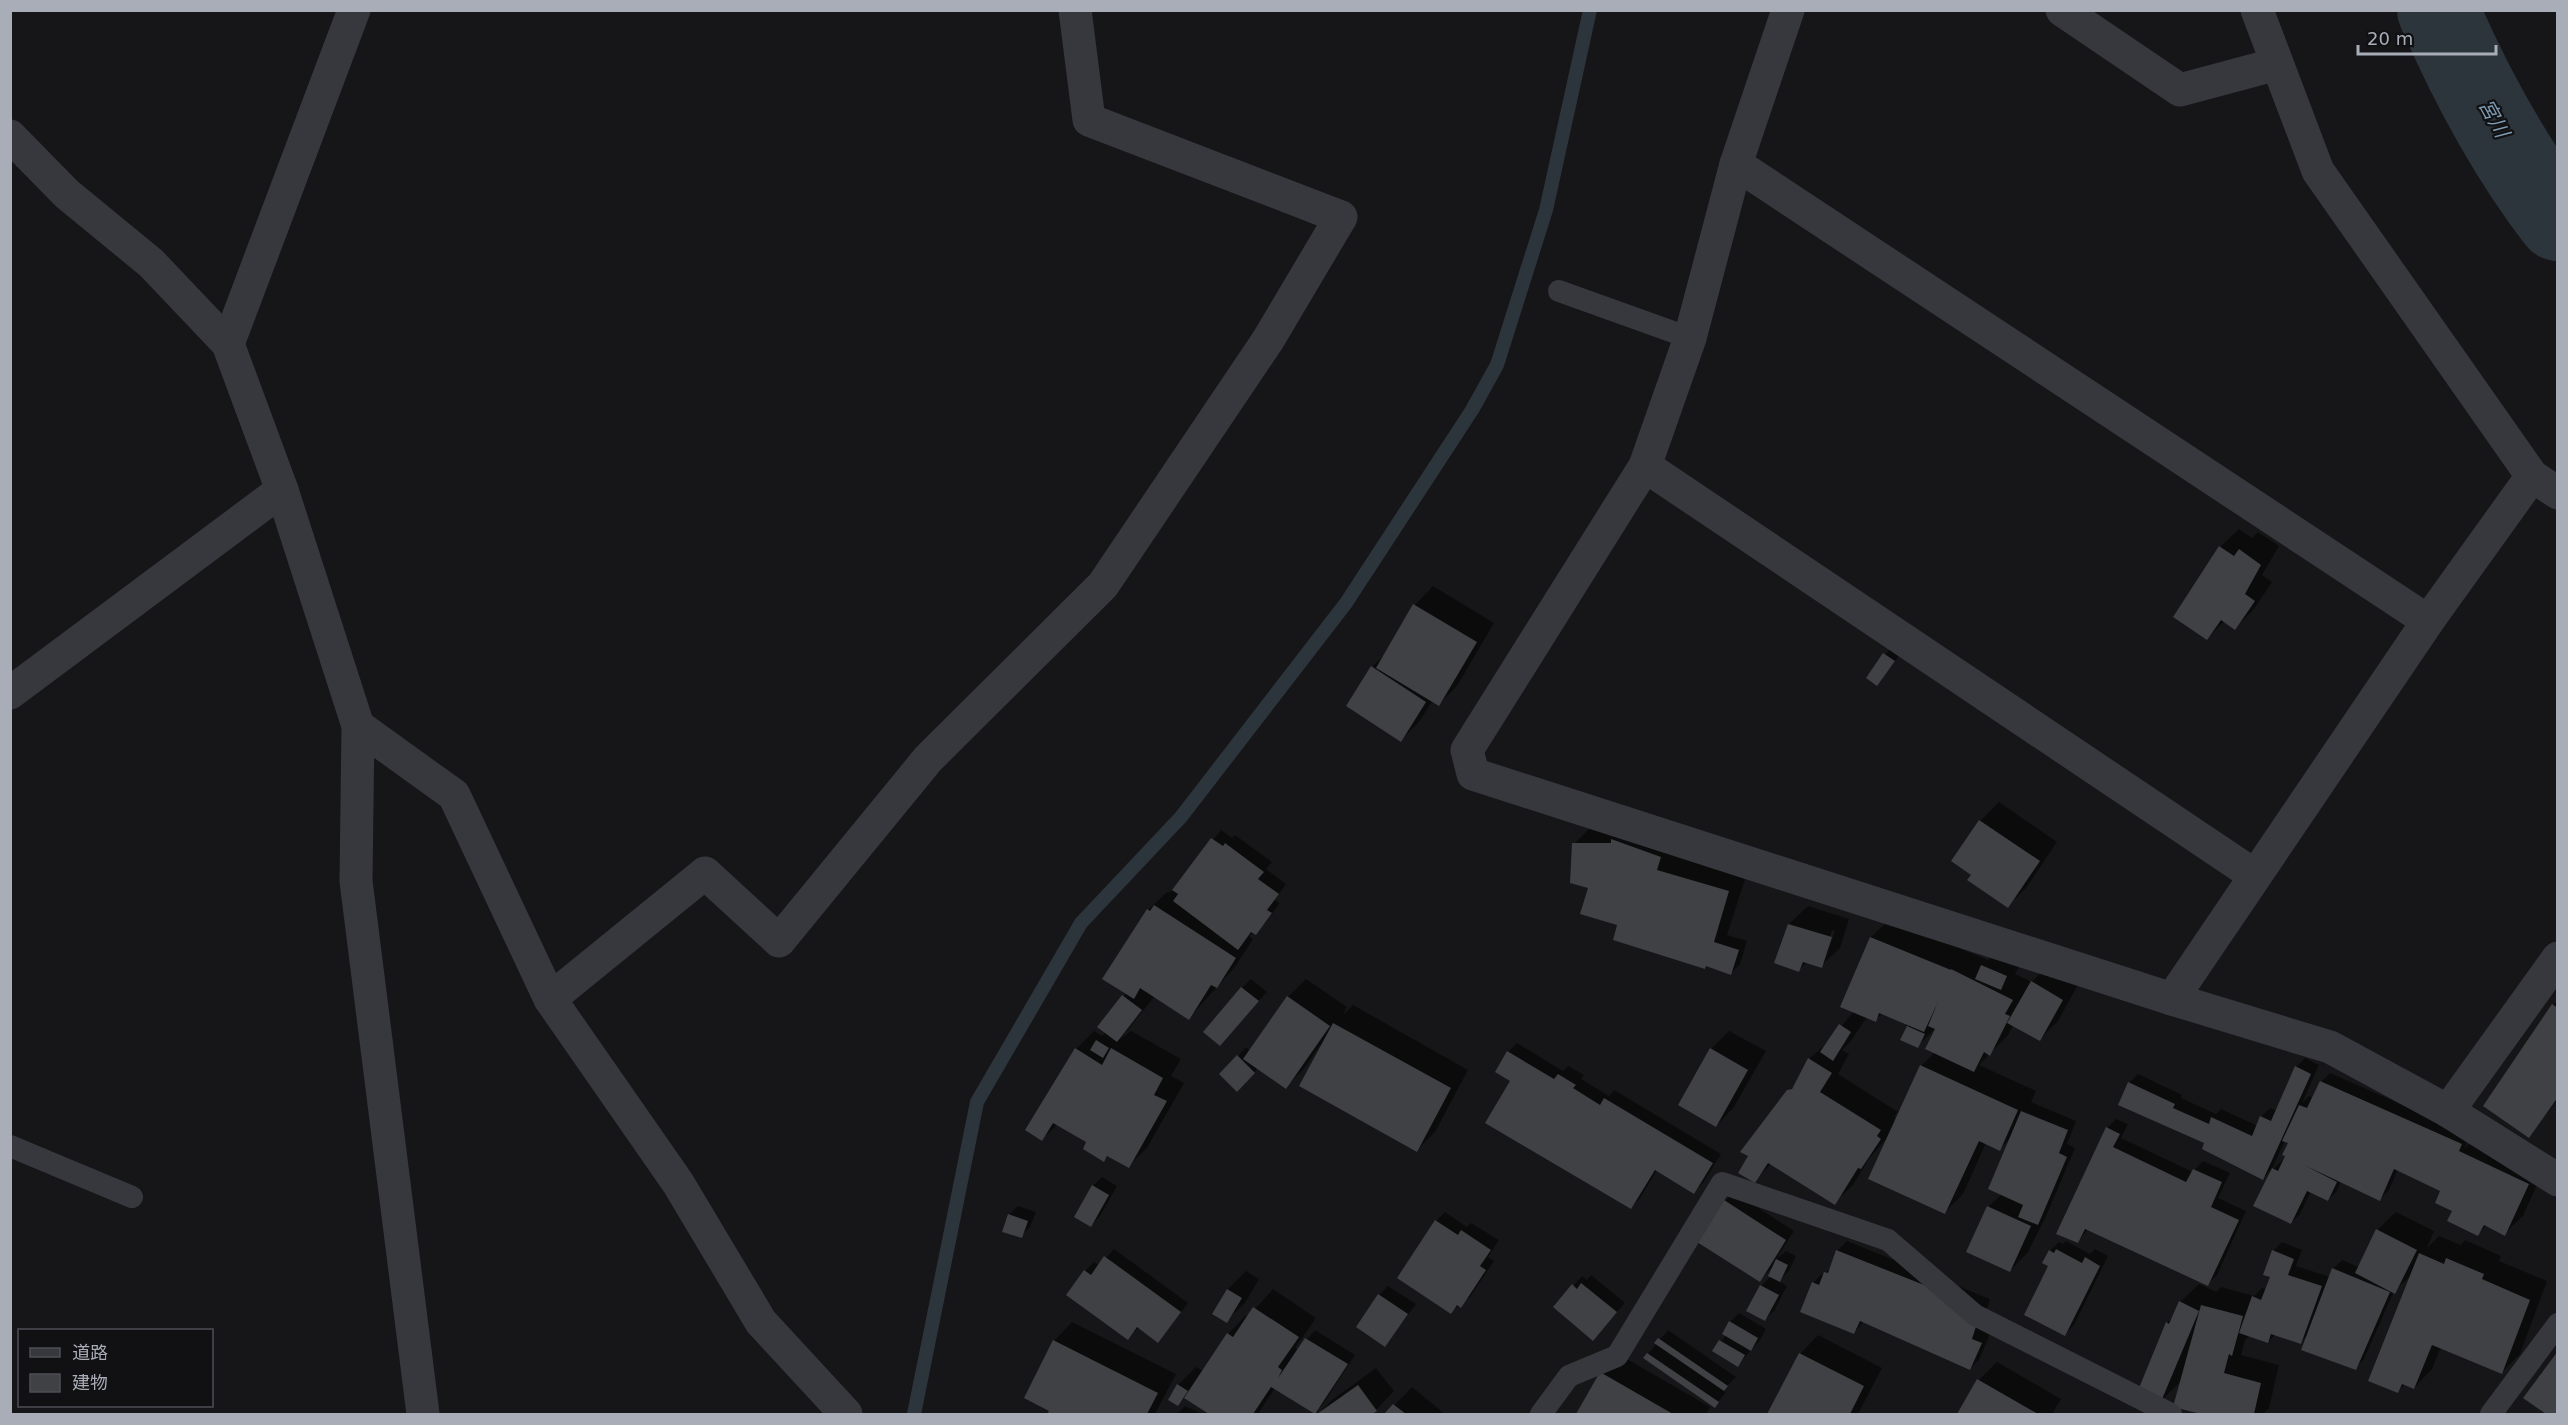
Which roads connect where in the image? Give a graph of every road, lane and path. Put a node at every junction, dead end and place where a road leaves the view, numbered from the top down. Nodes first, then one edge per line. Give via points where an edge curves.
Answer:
1 (354, 10) edge
2 (1075, 10) edge
3 (1788, 10) edge
4 (2062, 10) edge
5 (2257, 10) edge
6 (2277, 64) junction
7 (10, 136) edge
8 (1736, 164) junction
9 (1558, 291) dead end
10 (1690, 338) junction
11 (228, 344) junction
12 (1645, 466) junction
13 (2545, 485) edge
14 (282, 490) junction
15 (2428, 621) junction
16 (10, 693) edge
17 (358, 726) junction
18 (2254, 875) junction
19 (2558, 958) edge
20 (550, 999) junction
21 (2172, 999) junction
22 (2448, 1111) junction
23 (10, 1146) edge
24 (2558, 1180) edge
25 (132, 1197) dead end
26 (2558, 1324) edge
27 (423, 1414) edge
28 (846, 1414) edge
29 (1541, 1414) edge
30 (2171, 1414) edge
31 (2491, 1414) edge

1 - 11 street
2 - 20 street via 1089,120 1341,217 1268,340 1102,585 928,759 779,941 705,873
3 - 8 street
4 - 6 street via 2180,90
5 - 6 street
6 - 13 street via 2318,171
7 - 11 street via 67,194 151,263
8 - 10 street
8 - 15 street
9 - 10 lane
10 - 12 street
11 - 14 street
12 - 18 street
12 - 21 street via 1467,750 1473,774
13 - 15 street
14 - 16 street
14 - 17 street
15 - 18 street
17 - 20 street via 454,795
17 - 27 street via 356,881
18 - 21 street
19 - 22 street
20 - 28 street via 678,1183 761,1322
21 - 22 street via 2330,1047
22 - 24 street
23 - 25 lane
26 - 31 lane
29 - 30 lane via 1569,1376 1617,1356 1722,1183 1888,1240 1976,1315

